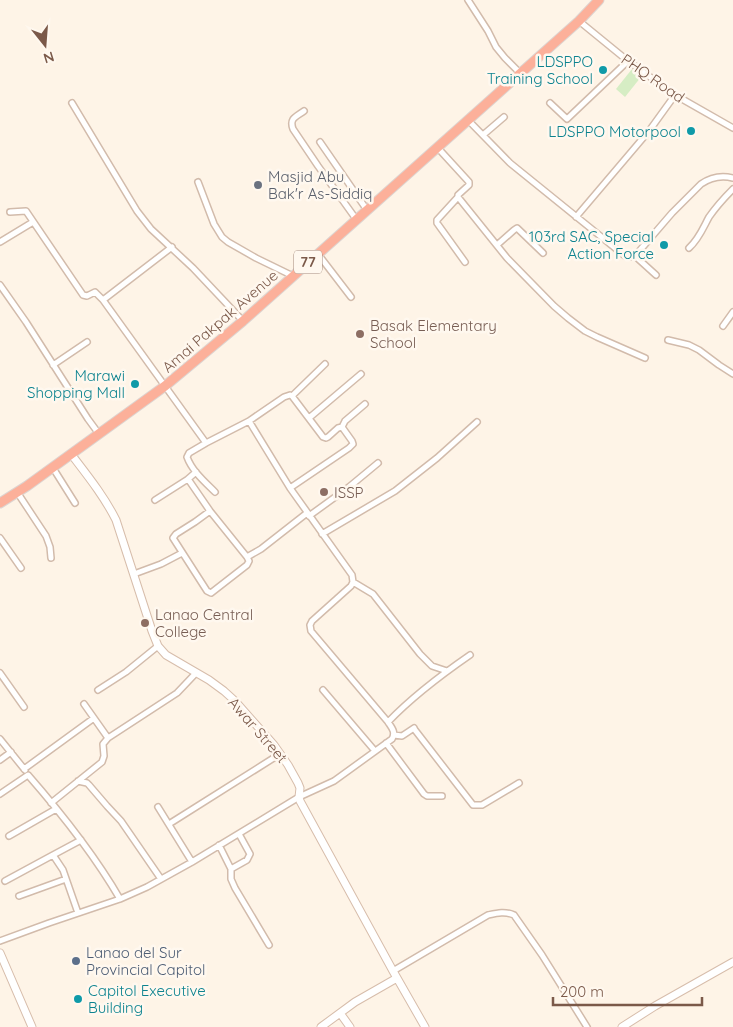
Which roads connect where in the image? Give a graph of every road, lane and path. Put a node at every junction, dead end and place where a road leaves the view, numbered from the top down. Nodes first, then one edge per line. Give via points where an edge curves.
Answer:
1 (468, 0) edge
2 (599, 0) edge
3 (579, 22) junction
4 (628, 62) junction
5 (520, 74) junction
6 (675, 95) junction
7 (72, 103) dead end
8 (550, 103) dead end
9 (304, 111) dead end
10 (504, 117) dead end
11 (468, 120) junction
12 (733, 128) edge
13 (483, 135) junction
14 (320, 142) dead end
15 (437, 147) junction
16 (733, 178) edge
17 (198, 182) dead end
18 (733, 189) edge
19 (458, 197) junction
20 (367, 210) junction
21 (10, 212) dead end
22 (576, 217) junction
23 (356, 219) junction
24 (33, 222) junction
25 (0, 242) edge
26 (497, 245) junction
27 (172, 248) junction
28 (690, 248) dead end
29 (543, 253) dead end
30 (318, 254) junction
31 (635, 256) junction
32 (465, 262) dead end
33 (656, 275) dead end
34 (293, 276) junction
35 (0, 285) edge
36 (351, 296) dead end
37 (103, 300) junction
38 (733, 312) edge
39 (243, 321) junction
40 (724, 326) dead end
41 (668, 340) dead end
42 (87, 342) dead end
43 (645, 358) dead end
44 (53, 364) junction
45 (325, 364) dead end
46 (361, 374) dead end
47 (733, 374) edge
48 (166, 386) junction
49 (292, 396) junction
50 (365, 404) dead end
51 (309, 418) junction
52 (249, 421) junction
53 (476, 422) dead end
54 (342, 427) junction
55 (99, 434) junction
56 (206, 443) junction
57 (71, 454) junction
58 (378, 463) dead end
59 (52, 468) junction
60 (196, 472) junction
61 (188, 479) junction
62 (290, 488) junction
63 (17, 492) junction
64 (215, 492) dead end
65 (155, 500) dead end
66 (0, 503) edge
67 (75, 503) dead end
68 (210, 511) junction
69 (308, 514) junction
70 (322, 534) junction
71 (0, 538) edge
72 (182, 553) junction
73 (247, 557) junction
74 (51, 558) dead end
75 (21, 568) dead end
76 (134, 574) junction
77 (353, 582) junction
78 (158, 646) junction
79 (470, 656) dead end
80 (446, 671) junction
81 (196, 673) junction
82 (0, 674) edge
83 (98, 690) dead end
84 (323, 690) dead end
85 (84, 704) dead end
86 (24, 707) dead end
87 (94, 718) junction
88 (388, 722) junction
89 (394, 735) junction
90 (108, 738) junction
91 (0, 739) edge
92 (386, 743) junction
93 (375, 751) junction
94 (11, 752) junction
95 (280, 754) junction
96 (0, 760) edge
97 (24, 769) junction
98 (28, 775) junction
99 (78, 781) junction
100 (519, 783) dead end
101 (0, 794) edge
102 (442, 796) dead end
103 (299, 797) junction
104 (51, 803) junction
105 (158, 807) dead end
106 (56, 809) junction
107 (168, 824) junction
108 (238, 834) junction
109 (9, 836) dead end
110 (81, 840) junction
111 (219, 846) junction
112 (53, 855) junction
113 (192, 862) junction
114 (231, 869) junction
115 (66, 879) junction
116 (161, 879) junction
117 (5, 881) dead end
118 (19, 896) dead end
119 (120, 899) junction
120 (78, 913) junction
121 (0, 941) edge
122 (269, 945) dead end
123 (0, 953) edge
124 (733, 962) edge
125 (393, 971) junction
126 (397, 978) junction
127 (340, 1013) junction
128 (32, 1027) edge
129 (321, 1027) edge
130 (350, 1027) edge
131 (425, 1027) edge
132 (587, 1027) edge
133 (622, 1027) edge

1 - 5 street via 496,47
2 - 3 highway, Amai Pakpak Avenue / 77
3 - 4 street, PHQ Road
3 - 5 highway, Amai Pakpak Avenue / 77
4 - 6 street, PHQ Road
4 - 8 street via 568,119
5 - 11 highway, Amai Pakpak Avenue / 77
6 - 12 street, PHQ Road
6 - 22 street
7 - 27 street via 137,211
9 - 23 street via 293,119 293,129
10 - 13 street
11 - 13 street
11 - 15 highway, Amai Pakpak Avenue / 77
13 - 22 street via 510,163
14 - 20 street
15 - 19 street via 469,182
15 - 20 highway, Amai Pakpak Avenue / 77
16 - 31 street via 719,176 706,180
17 - 34 street via 222,237
18 - 28 street via 716,207
19 - 26 street
19 - 32 street via 437,224
20 - 23 highway, Amai Pakpak Avenue / 77
21 - 24 street via 26,211
22 - 31 street via 625,256
23 - 30 highway, Amai Pakpak Avenue / 77
24 - 25 street
24 - 37 street via 83,295 95,292
26 - 29 street via 517,228
26 - 43 street via 539,291 585,331
27 - 37 street
27 - 39 street
30 - 34 highway, Amai Pakpak Avenue / 77
30 - 36 street
31 - 33 street
34 - 39 highway, Amai Pakpak Avenue / 77
35 - 44 street
37 - 48 street
38 - 40 street
39 - 48 highway, Amai Pakpak Avenue / 77
41 - 47 street via 699,350
42 - 44 street
44 - 55 street
45 - 49 street
46 - 51 street
48 - 55 highway, Amai Pakpak Avenue / 77
48 - 56 street
49 - 51 street
49 - 52 street via 284,397
50 - 54 street
51 - 54 street via 324,438
52 - 56 street
52 - 62 street
53 - 70 street via 395,491
54 - 62 street via 353,444
55 - 57 highway, Amai Pakpak Avenue / 77
56 - 60 street via 188,456
57 - 59 highway, Amai Pakpak Avenue / 77
57 - 76 street, Awar Street via 111,510
58 - 69 street
59 - 63 highway, Amai Pakpak Avenue / 77
59 - 67 street
60 - 61 street
60 - 64 street
61 - 65 street
61 - 68 street
62 - 69 street
63 - 66 highway, Amai Pakpak Avenue / 77
63 - 74 street via 46,536
68 - 72 street via 174,536
68 - 73 street
69 - 70 street
69 - 73 street
70 - 77 street via 352,575
71 - 75 street
72 - 73 street via 211,593 247,565
72 - 76 street
76 - 78 street, Awar Street
77 - 80 street via 373,594 432,666
77 - 88 street via 312,621 311,631
78 - 81 street, Awar Street via 166,655
78 - 83 street
79 - 80 street
80 - 88 street
81 - 90 street via 177,693
81 - 95 street, Awar Street via 235,701
82 - 86 street
84 - 93 street
85 - 87 street
87 - 90 street
87 - 97 street
88 - 89 street
89 - 92 street
89 - 100 street via 402,736 414,728 473,805 482,805
90 - 99 street via 103,744 102,762
91 - 94 street
92 - 93 street
92 - 102 street via 424,794
93 - 103 street via 334,781
94 - 96 street
94 - 97 street
95 - 103 street, Awar Street via 298,783
95 - 107 street
97 - 98 street
98 - 101 street
98 - 104 street
99 - 104 street
99 - 116 street via 90,785 121,821
103 - 108 street
103 - 125 street, Awar Street
104 - 106 street
105 - 107 street
106 - 109 street
106 - 110 street
107 - 113 street
108 - 111 street
108 - 114 street via 250,854 247,860
110 - 112 street
110 - 119 street
111 - 113 street
111 - 114 street
112 - 115 street
112 - 117 street
113 - 116 street
114 - 122 street via 234,888
115 - 118 street
115 - 120 street
116 - 119 street
119 - 120 street
120 - 121 street
123 - 128 street
124 - 133 street
125 - 126 street, Awar Street
125 - 132 street via 488,916 508,912 514,915 542,955
126 - 127 street
126 - 131 street, Awar Street
127 - 129 street
127 - 130 street

